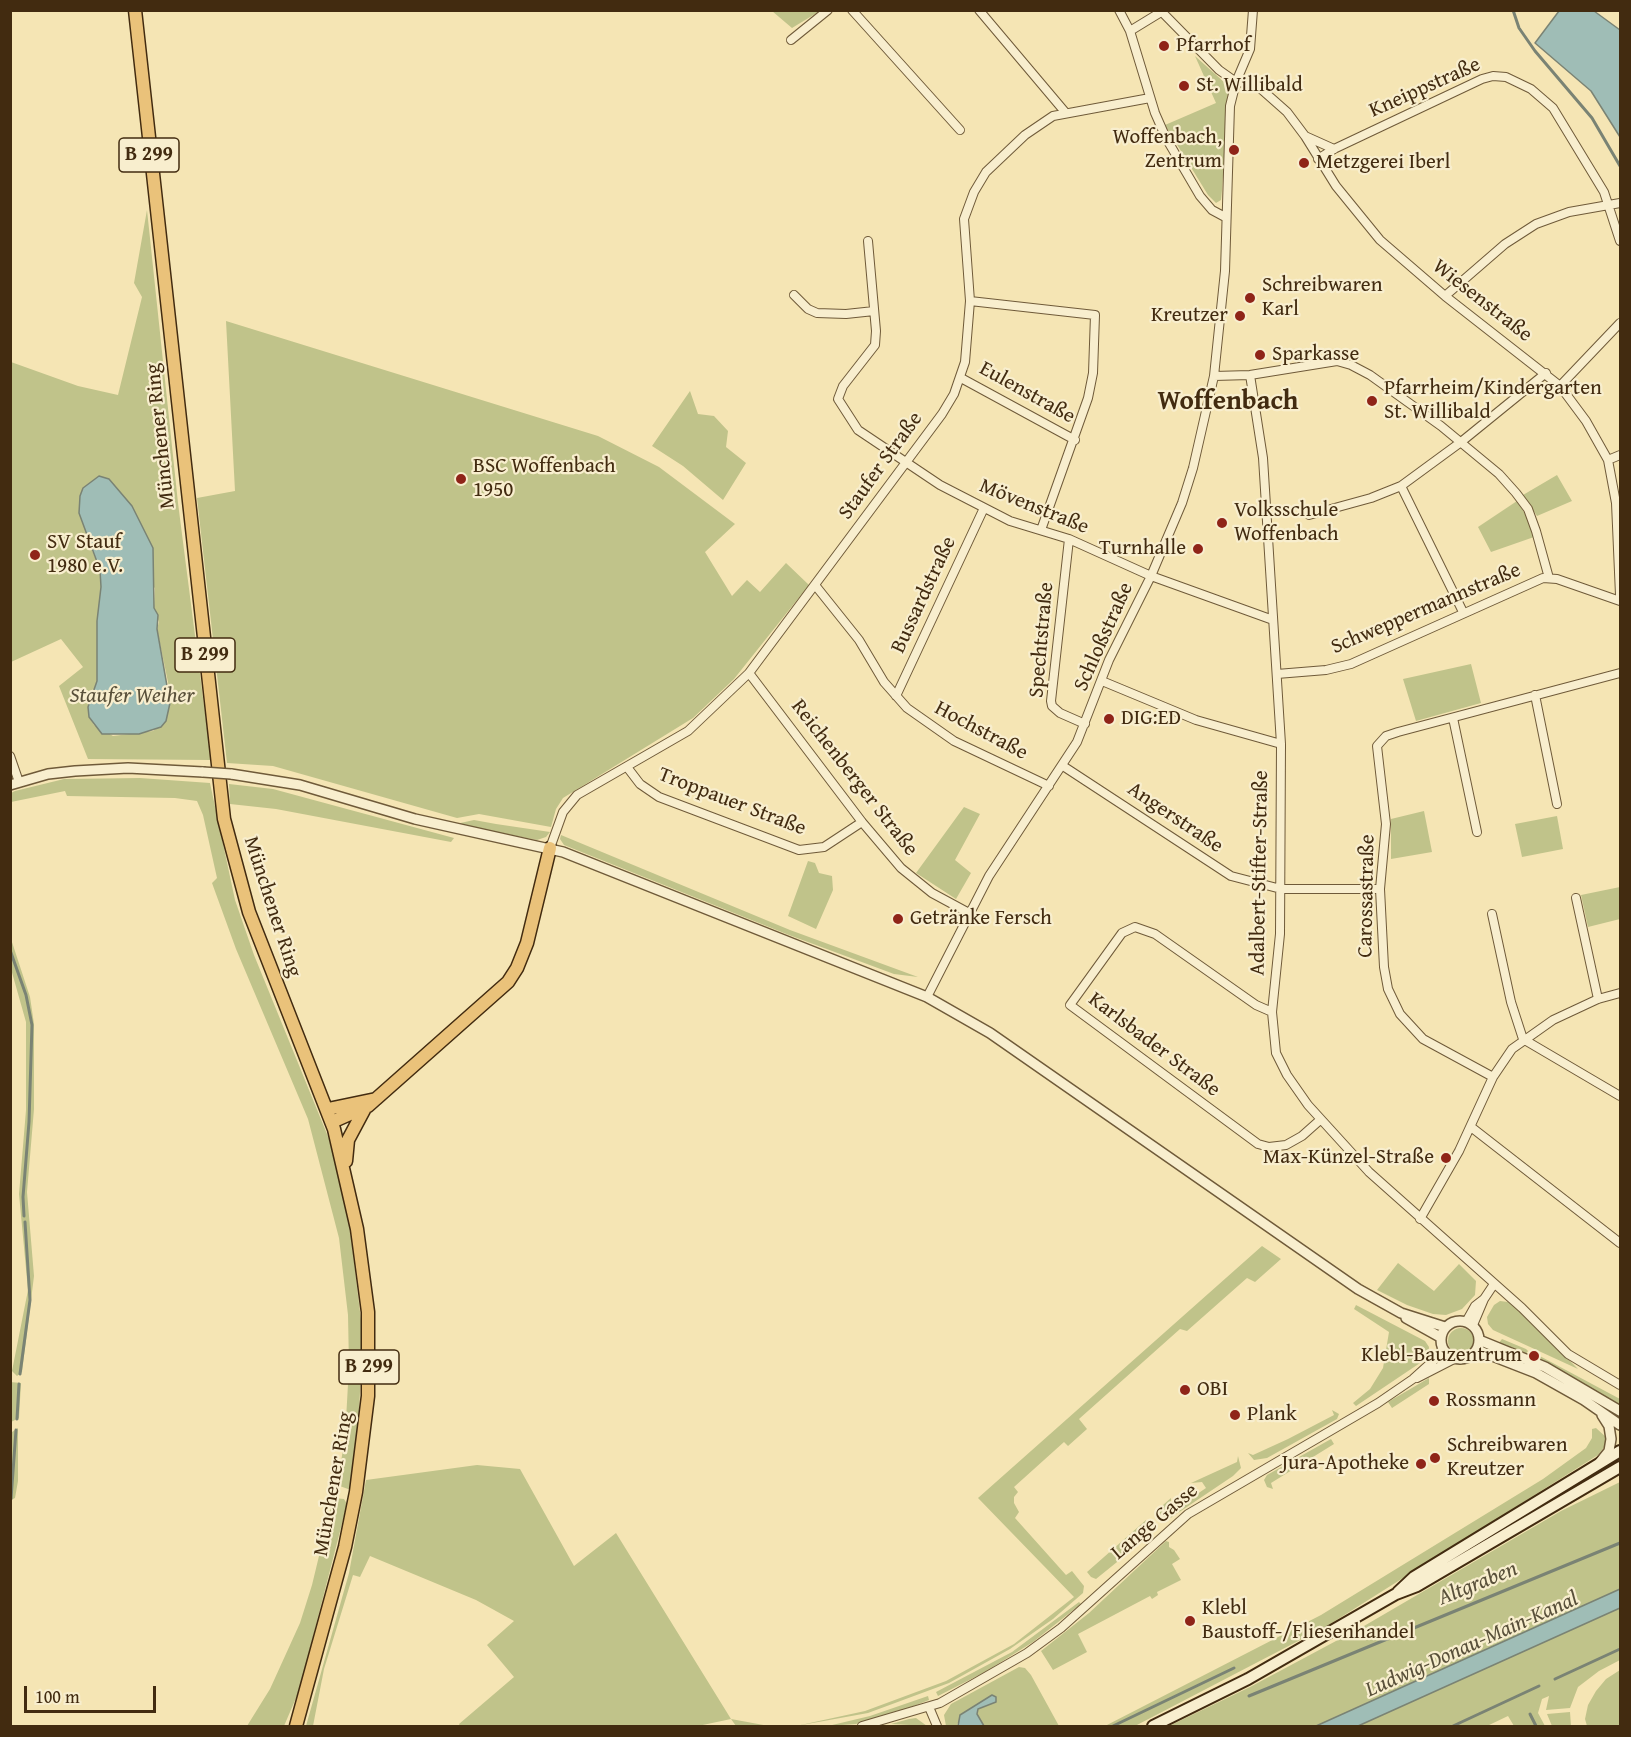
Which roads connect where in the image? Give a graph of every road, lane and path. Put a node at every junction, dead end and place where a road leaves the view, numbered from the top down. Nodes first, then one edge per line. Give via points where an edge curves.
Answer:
1 (135, 10) edge
2 (828, 10) edge
3 (852, 10) edge
4 (979, 10) edge
5 (1119, 10) edge
6 (1253, 10) edge
7 (1161, 11) edge
8 (1130, 31) junction
9 (791, 40) dead end
10 (1236, 82) junction
11 (1150, 98) junction
12 (1065, 112) junction
13 (960, 130) dead end
14 (1305, 135) junction
15 (1334, 149) junction
16 (1318, 159) junction
17 (1620, 203) edge
18 (1610, 206) junction
19 (1225, 217) junction
20 (868, 241) dead end
21 (1620, 242) edge
22 (794, 295) dead end
23 (1445, 296) junction
24 (970, 301) junction
25 (874, 311) junction
26 (1620, 323) edge
27 (1546, 373) junction
28 (1250, 375) junction
29 (1214, 376) junction
30 (961, 378) junction
31 (1560, 386) junction
32 (1075, 440) junction
33 (1461, 442) junction
34 (1620, 455) edge
35 (1608, 460) junction
36 (908, 463) junction
37 (1401, 486) junction
38 (1618, 502) edge
39 (984, 508) junction
40 (1309, 515) dead end
41 (1041, 530) junction
42 (1069, 539) junction
43 (1151, 576) junction
44 (1549, 578) junction
45 (815, 585) junction
46 (1620, 595) edge
47 (1620, 601) edge
48 (1463, 612) junction
49 (1273, 620) junction
50 (749, 673) junction
51 (1620, 673) edge
52 (1277, 674) junction
53 (1102, 681) junction
54 (1535, 695) junction
55 (896, 696) junction
56 (1453, 717) junction
57 (1085, 724) junction
58 (1281, 744) junction
59 (10, 756) edge
60 (1063, 766) junction
61 (627, 767) junction
62 (15, 784) edge
63 (1049, 786) junction
64 (1557, 804) dead end
65 (862, 822) junction
66 (1477, 832) dead end
67 (550, 848) junction
68 (1281, 889) junction
69 (1380, 889) junction
70 (1576, 898) dead end
71 (969, 913) junction
72 (1492, 914) dead end
73 (1620, 993) edge
74 (927, 997) junction
75 (1598, 999) junction
76 (1272, 1012) junction
77 (1523, 1039) junction
78 (1493, 1077) junction
79 (1620, 1096) edge
80 (376, 1099) junction
81 (328, 1109) junction
82 (364, 1110) junction
83 (1320, 1120) junction
84 (332, 1122) junction
85 (1471, 1127) junction
86 (347, 1177) junction
87 (1420, 1219) junction
88 (1620, 1243) edge
89 (1494, 1284) junction
90 (1401, 1314) junction
91 (1469, 1323) junction
92 (1445, 1327) junction
93 (1440, 1337) junction
94 (1478, 1345) junction
95 (1444, 1351) junction
96 (1454, 1359) junction
97 (1413, 1379) junction
98 (1620, 1385) edge
99 (1597, 1408) junction
100 (1620, 1411) edge
101 (1620, 1425) edge
102 (1620, 1451) edge
103 (1596, 1465) junction
104 (1620, 1467) edge
105 (1620, 1477) edge
106 (1587, 1486) junction
107 (1396, 1594) junction
108 (929, 1707) junction
109 (296, 1726) edge
110 (862, 1726) edge
111 (937, 1726) edge
112 (1153, 1726) edge

1 - 81 main road, Münchener Ring / B 299 via 224,819 249,912
2 - 9 street
3 - 13 street
4 - 12 street
5 - 8 street
6 - 10 street, Schloßstraße via 1250,49
7 - 8 street
7 - 10 street
8 - 11 street
10 - 14 street, Wiesenstraße via 1254,85 1267,93
10 - 19 street, Schloßstraße via 1228,128
11 - 12 street, Staufer Straße
11 - 19 street via 1166,138 1200,196 1212,210
12 - 24 street, Staufer Straße via 1025,135 986,172 974,192 963,229
14 - 15 street
14 - 16 street, Wiesenstraße
15 - 16 street, Kneippstraße
15 - 18 street, Kneippstraße via 1482,79 1506,77 1531,89 1553,108 1591,167
16 - 23 street, Wiesenstraße via 1366,226
17 - 18 street
18 - 21 street, Kneippstraße
18 - 23 street via 1569,212 1536,224 1505,244
19 - 29 street, Schloßstraße via 1222,321
20 - 25 street
22 - 25 street via 817,313 846,315
23 - 27 street, Wiesenstraße
24 - 30 street, Staufer Straße
24 - 32 street via 1095,315 1093,373
25 - 36 street, Mövenstraße via 875,345 843,386 838,399 858,430
26 - 31 street
27 - 31 street, Wiesenstraße
27 - 33 street
28 - 29 street
28 - 33 street via 1323,362 1351,365 1386,385
28 - 49 street, Adalbert-Stifter-Straße via 1263,458
29 - 43 street, Schloßstraße via 1190,477
30 - 32 street, Eulenstraße
30 - 36 street, Staufer Straße
31 - 35 street, Wiesenstraße
32 - 41 street
33 - 37 street
33 - 44 street via 1499,474 1528,509
34 - 35 street
35 - 38 street, Wiesenstraße
36 - 39 street, Mövenstraße
36 - 45 street, Staufer Straße
37 - 40 street
37 - 48 street
38 - 46 street, Wiesenstraße
39 - 41 street, Mövenstraße
39 - 55 street, Bussardstraße
41 - 42 street, Mövenstraße
42 - 43 street, Mövenstraße
42 - 57 street, Spechtstraße via 1051,701 1060,713
43 - 49 street, Mövenstraße
43 - 53 street, Schloßstraße
44 - 47 street, Schweppermannstraße
44 - 48 street, Schweppermannstraße
45 - 50 street, Staufer Straße
45 - 55 street, Hochstraße via 849,626
48 - 52 street, Schweppermannstraße via 1340,668
49 - 52 street, Adalbert-Stifter-Straße
50 - 61 street, Staufer Straße via 694,726
50 - 65 street, Reichenberger Straße
51 - 54 street, Carossastraße
52 - 58 street, Adalbert-Stifter-Straße
53 - 57 street, Schloßstraße
53 - 58 street via 1196,720
54 - 56 street, Carossastraße
54 - 64 street
55 - 63 street, Hochstraße via 936,731
56 - 66 street
56 - 69 street, Carossastraße via 1390,734 1378,743 1386,824
57 - 60 street, Schloßstraße
58 - 68 street, Adalbert-Stifter-Straße
59 - 62 street
60 - 63 street, Schloßstraße
60 - 68 street, Angerstraße via 1221,871
61 - 65 street, Troppauer Straße via 640,784 659,797 799,849 824,847
61 - 67 street, Staufer Straße via 573,799 560,818
62 - 67 street, bridge via 48,774 128,768 231,774 300,785 423,822
63 - 71 street, Schloßstraße
65 - 71 street, Reichenberger Straße via 913,880
67 - 74 street
67 - 80 main road via 532,926 513,976
68 - 69 street, Angerstraße
68 - 76 street, Adalbert-Stifter-Straße
69 - 78 street, Carossastraße via 1386,980 1400,1014 1432,1045
70 - 75 street
71 - 74 street, Schloßstraße
72 - 77 street
73 - 75 street
74 - 90 street via 990,1033 1295,1247
75 - 77 street
76 - 83 street, Adalbert-Stifter-Straße via 1274,1044 1280,1062
76 - 83 street, Karlsbader Straße via 1256,1005 1155,934 1135,927 1122,933 1070,1005 1258,1144 1275,1148 1286,1144
77 - 78 street
77 - 79 street
78 - 85 street
80 - 81 main road
80 - 82 main road
81 - 84 main road, Münchener Ring / B 299
82 - 84 main road
82 - 86 main road via 348,1140
83 - 87 street, Adalbert-Stifter-Straße
84 - 86 main road, Münchener Ring / B 299
85 - 87 street
85 - 88 street
86 - 109 main road, Münchener Ring / B 299 via 368,1312 365,1433 349,1531
87 - 89 street, Adalbert-Stifter-Straße
89 - 91 street via 1475,1306
89 - 98 street, Adalbert-Stifter-Straße via 1568,1354
90 - 92 street
90 - 93 street
91 - 92 street via 1454,1321
91 - 94 street
92 - 93 street
93 - 95 street
94 - 96 street via 1466,1359
94 - 99 street
94 - 100 street via 1545,1367
95 - 96 street
95 - 97 street, Lange Gasse
96 - 97 street, Lange Gasse
97 - 108 street, Lange Gasse via 1197,1507 1040,1644 984,1680
99 - 101 street
99 - 103 street via 1608,1424 1611,1439 1607,1455
102 - 103 main road
103 - 107 main road via 1414,1577
104 - 106 main road
105 - 106 main road
106 - 107 main road via 1417,1586
107 - 112 main road via 1273,1666
108 - 110 street, Lange Gasse
108 - 111 street

